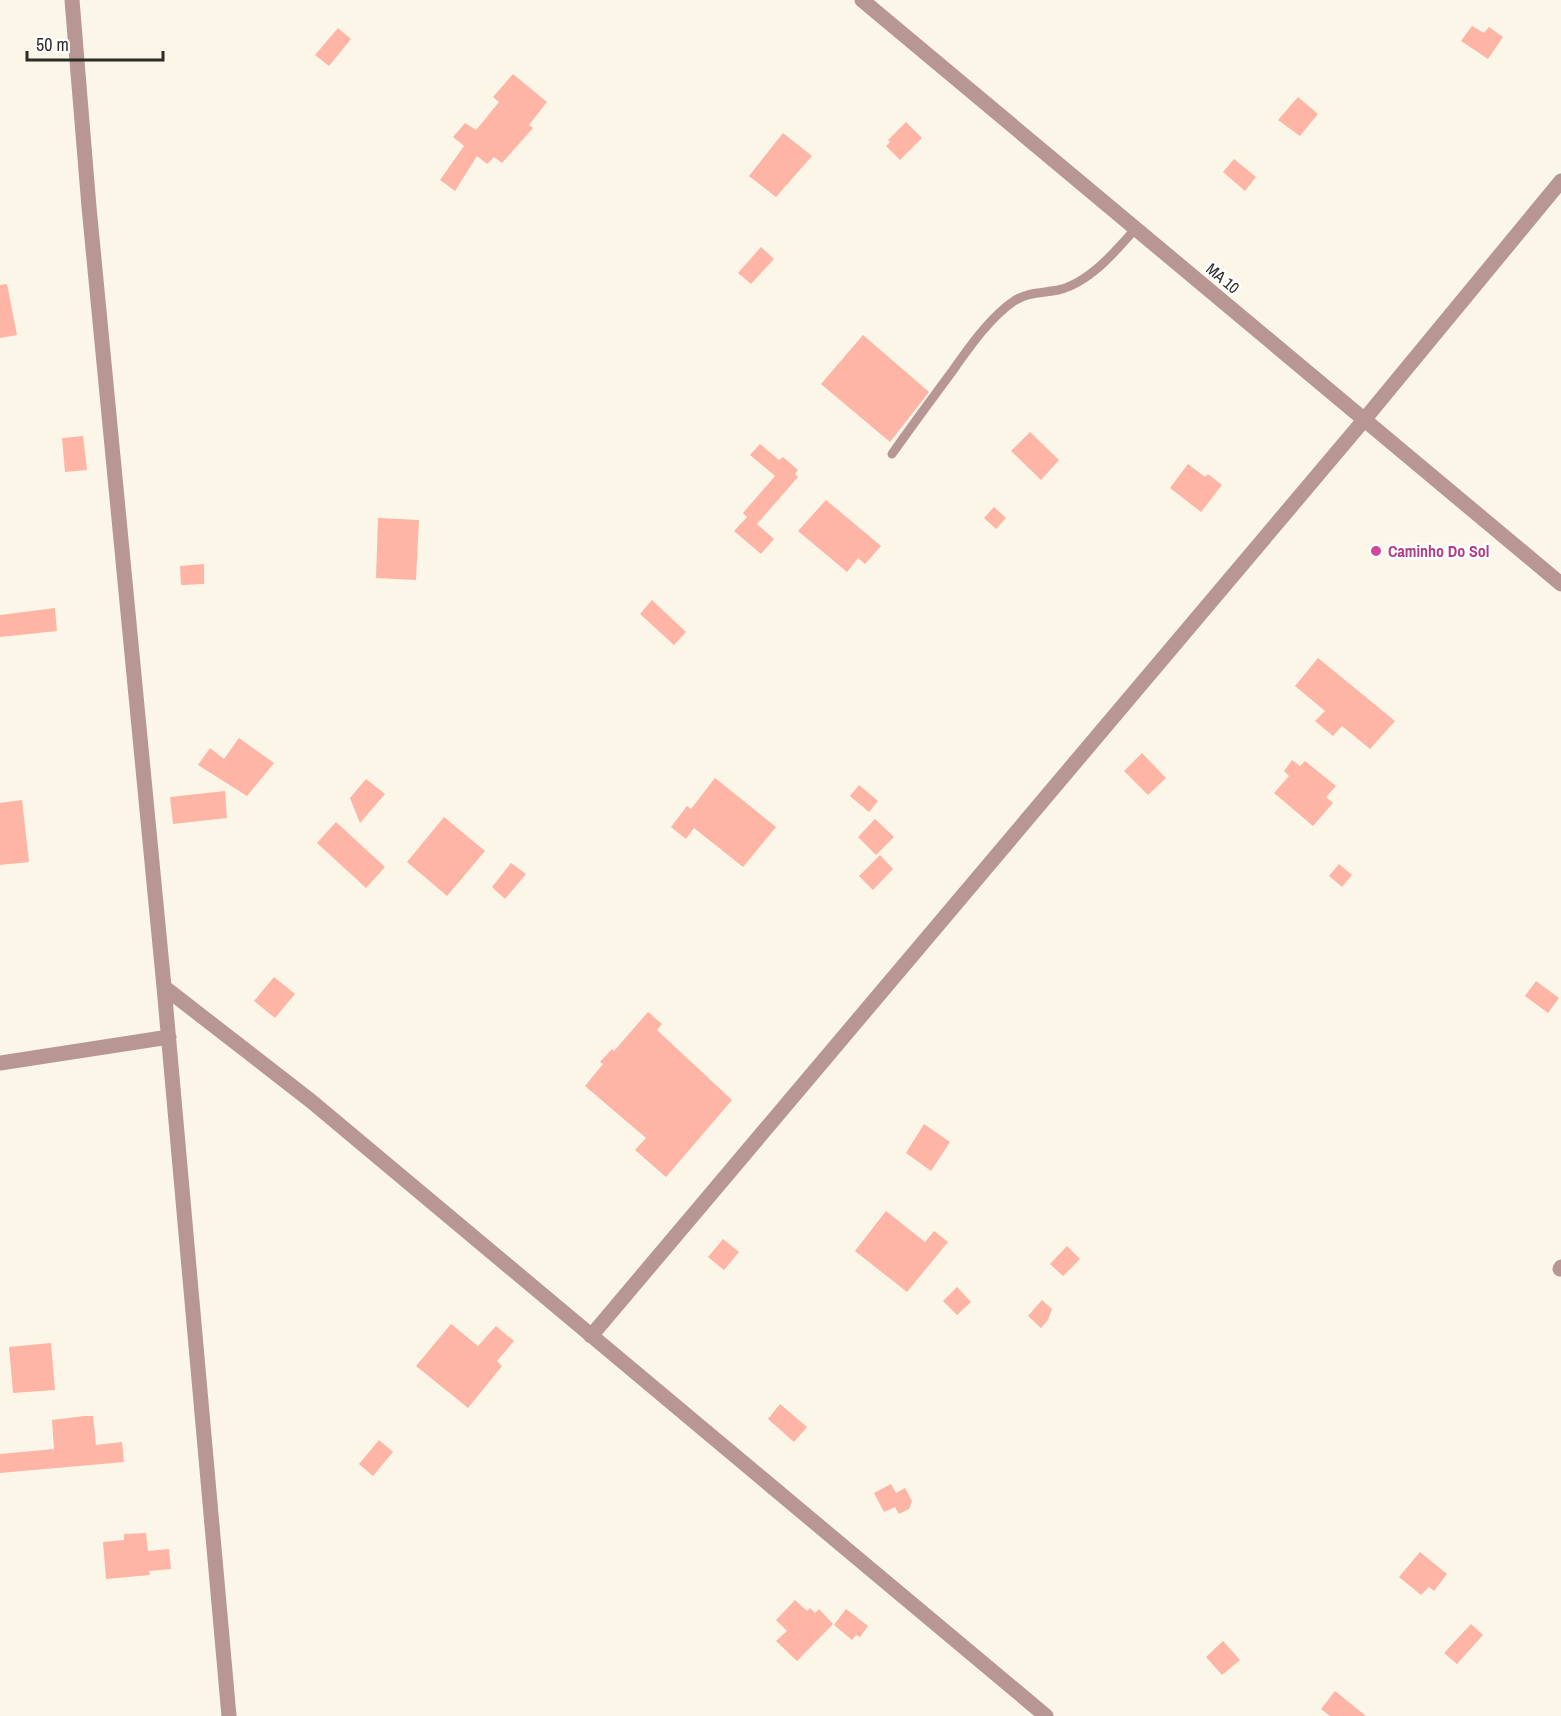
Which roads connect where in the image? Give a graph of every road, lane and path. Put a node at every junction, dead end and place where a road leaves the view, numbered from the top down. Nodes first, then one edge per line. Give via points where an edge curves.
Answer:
1 (72, 0) edge
2 (862, 0) edge
3 (1561, 181) edge
4 (1136, 228) junction
5 (1364, 420) junction
6 (892, 454) dead end
7 (1561, 584) edge
8 (164, 987) junction
9 (169, 1036) junction
10 (0, 1063) edge
11 (591, 1336) junction
12 (229, 1716) edge
13 (1046, 1716) edge

1 - 8 street
2 - 4 street, MA 10
3 - 5 street
4 - 5 street, MA 10
4 - 6 lane via 1089,274 1070,286 1025,295 1001,312 973,342
5 - 7 street, MA 10
5 - 11 street
8 - 9 street
8 - 11 street via 311,1101
9 - 10 street
9 - 12 street
11 - 13 street

